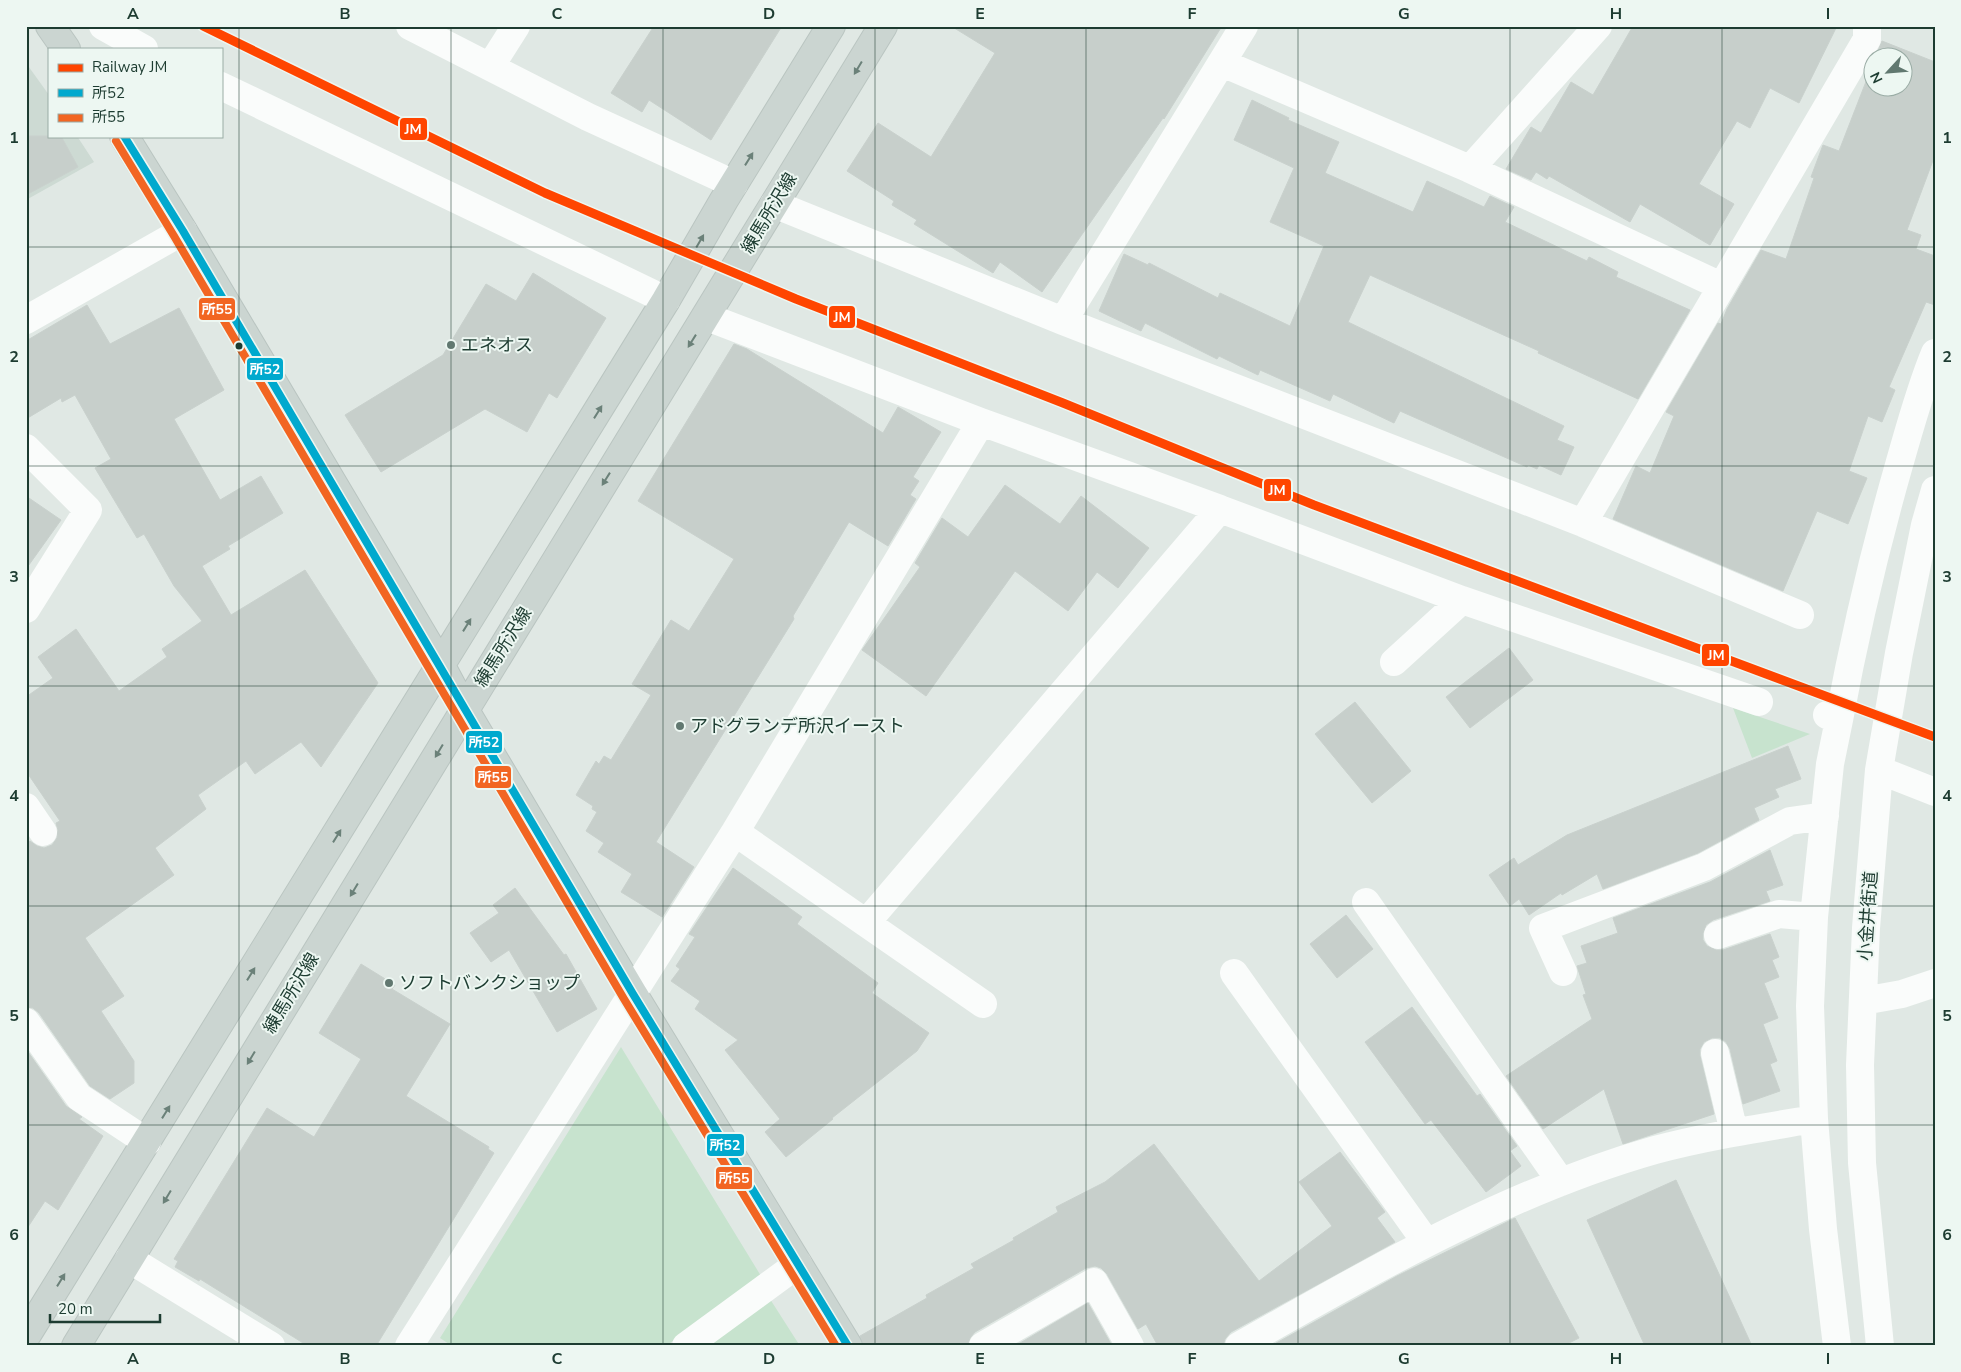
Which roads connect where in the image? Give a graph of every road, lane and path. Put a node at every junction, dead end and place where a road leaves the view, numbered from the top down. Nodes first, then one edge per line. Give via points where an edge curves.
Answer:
1 (50, 26) edge
2 (103, 26) edge
3 (410, 26) edge
4 (516, 26) edge
5 (831, 26) edge
6 (883, 26) edge
7 (1244, 26) edge
8 (1598, 26) edge
9 (1867, 26) edge
10 (65, 48) edge
11 (140, 48) edge
12 (1222, 63) junction
13 (490, 67) junction
14 (222, 86) edge
15 (125, 138) edge
16 (1470, 169) junction
17 (729, 192) junction
18 (770, 212) junction
19 (183, 232) junction
20 (1721, 286) junction
21 (672, 292) junction
22 (712, 308) junction
23 (26, 320) edge
24 (1063, 321) junction
25 (1935, 353) edge
26 (981, 422) junction
27 (26, 448) edge
28 (1935, 490) edge
29 (1220, 509) junction
30 (1583, 523) junction
31 (1462, 600) junction
32 (26, 609) edge
33 (1800, 616) dead end
34 (1394, 662) dead end
35 (441, 666) junction
36 (1759, 702) dead end
37 (464, 709) junction
38 (1879, 770) junction
39 (1935, 792) edge
40 (26, 806) edge
41 (1825, 816) junction
42 (43, 832) dead end
43 (736, 832) junction
44 (1366, 902) dead end
45 (1814, 917) junction
46 (866, 922) junction
47 (1718, 935) dead end
48 (1563, 972) dead end
49 (1234, 973) dead end
50 (1935, 983) edge
51 (633, 994) junction
52 (1863, 1000) junction
53 (983, 1004) dead end
54 (26, 1022) edge
55 (1716, 1053) dead end
56 (1814, 1118) junction
57 (1734, 1132) junction
58 (148, 1142) junction
59 (1561, 1182) junction
60 (1426, 1242) junction
61 (129, 1259) junction
62 (798, 1264) junction
63 (26, 1336) edge
64 (76, 1346) edge
65 (271, 1346) edge
66 (409, 1346) edge
67 (686, 1346) edge
68 (848, 1346) edge
69 (983, 1346) edge
70 (1130, 1346) edge
71 (1239, 1346) edge
72 (1837, 1346) edge
73 (1880, 1346) edge

1 - 10 main road
2 - 11 street
3 - 13 street
4 - 13 street
17 -> 5 main road
6 -> 18 main road, 練馬所沢線
7 - 12 street
8 - 16 street
9 - 20 street via 1867,39
12 - 16 street
12 - 24 street
13 - 17 street
14 - 21 street
15 - 19 main road
16 - 20 street
21 -> 17 main road
18 - 22 main road, 練馬所沢線
18 - 24 street
19 - 23 street
19 - 35 main road
20 - 30 street
35 -> 21 main road
22 - 26 street
22 -> 37 main road, 練馬所沢線
24 - 30 street
25 - 41 street via 1924,379 1846,636 1833,718
26 - 29 street
26 - 43 street
27 - 32 street via 88,510
28 - 38 street, 小金井街道 via 1902,635
29 - 31 street
29 - 46 street
30 - 33 street
31 - 34 street
31 - 36 street
35 - 37 main road
58 -> 35 main road
37 - 51 main road
37 -> 61 main road, 練馬所沢線
38 - 39 street
38 - 52 street, 小金井街道
40 - 42 street
41 - 45 street
41 - 48 street via 1790,821 1694,871 1543,928
43 - 46 street
43 - 51 street
44 - 59 street
45 - 47 street via 1779,914
45 - 56 street via 1810,1006
46 - 53 street
49 - 60 street
50 - 52 street via 1902,994
51 - 62 main road
51 - 66 street
52 - 73 street, 小金井街道 via 1860,1065 1862,1163
54 - 58 street via 79,1097
55 - 57 street
56 - 57 street
56 - 72 street
57 - 59 street via 1655,1151
63 -> 58 main road
59 - 60 street
60 - 71 street
61 - 64 main road, 練馬所沢線
61 - 65 street
62 - 67 street
62 - 68 main road
69 - 70 street via 1094,1282

